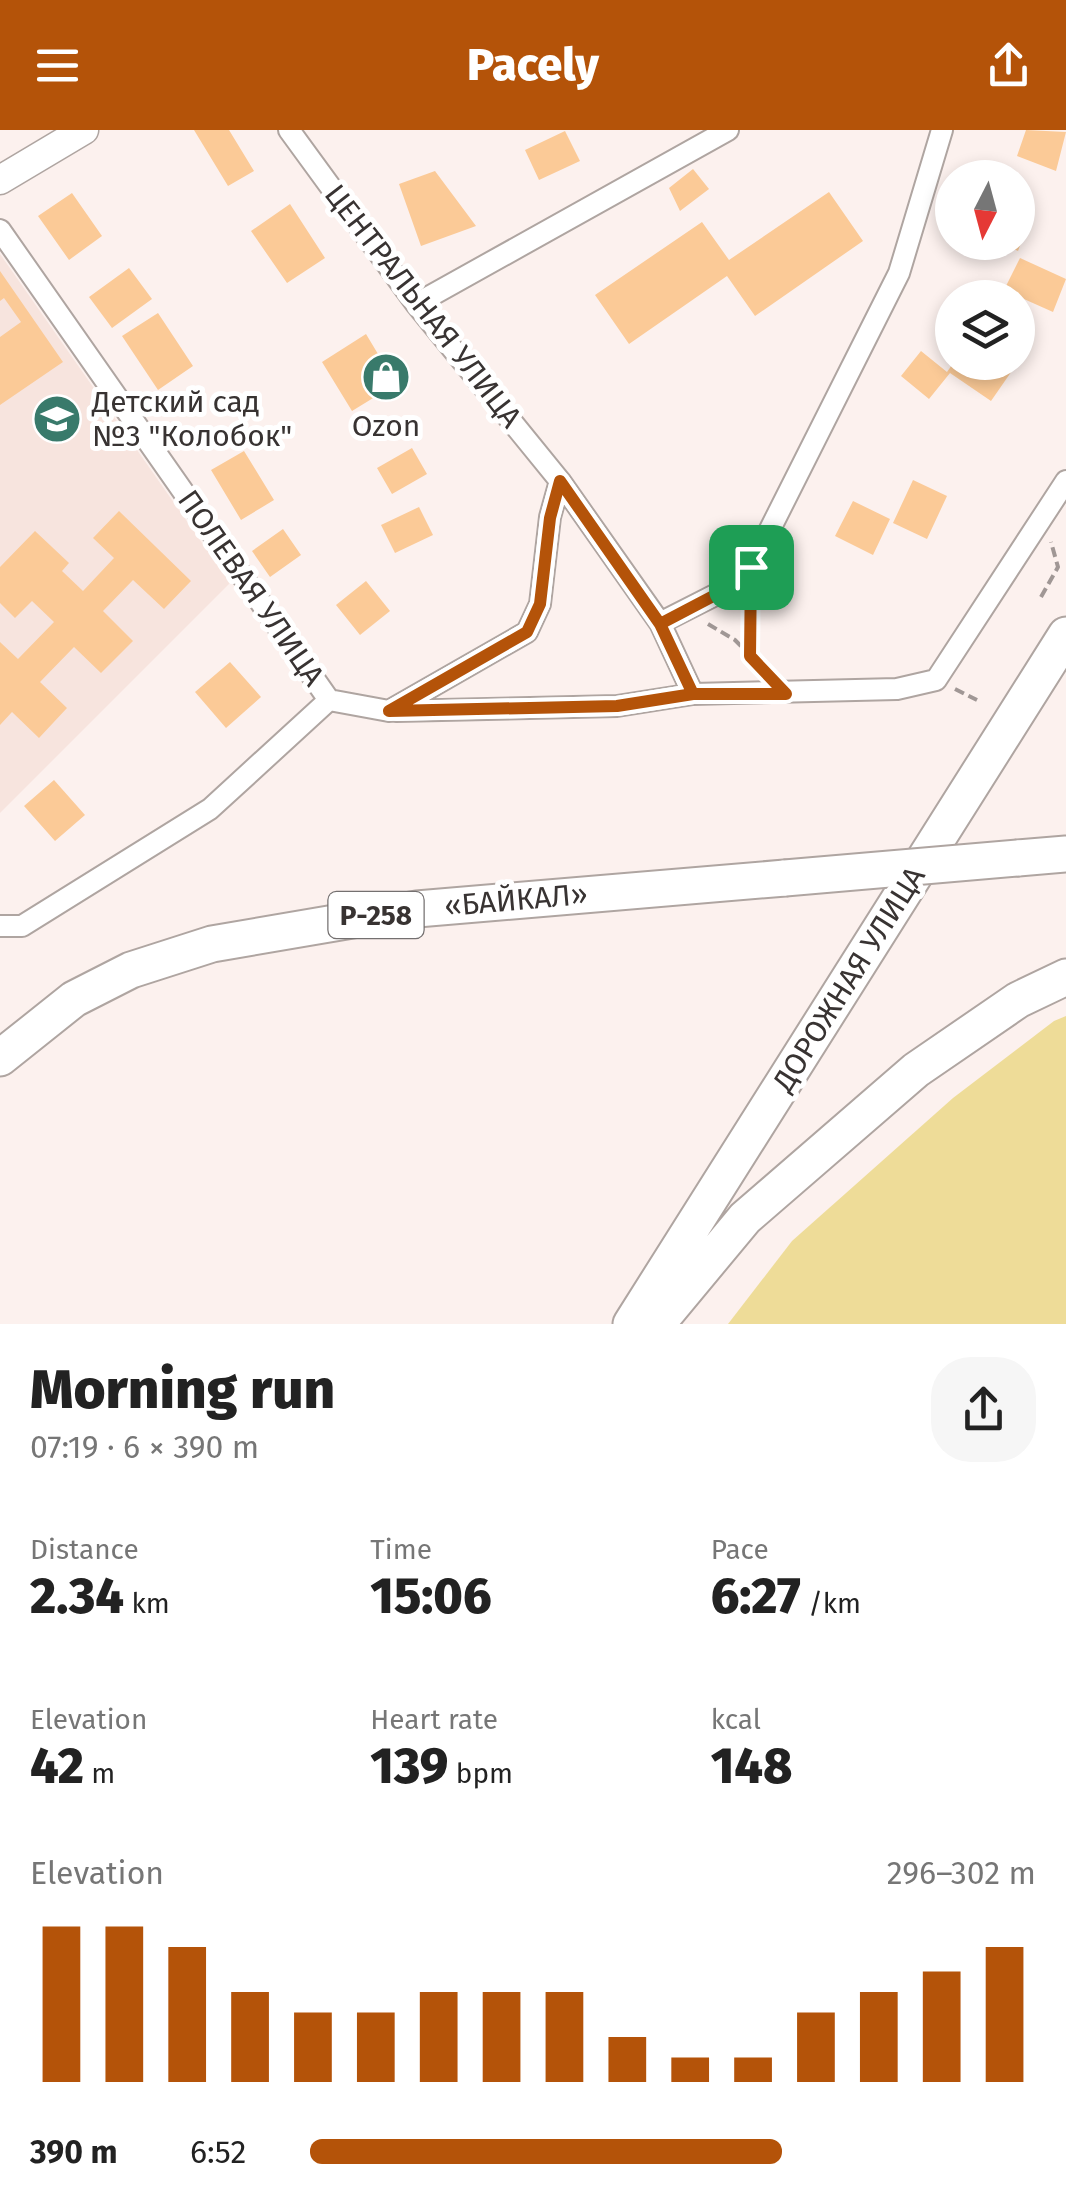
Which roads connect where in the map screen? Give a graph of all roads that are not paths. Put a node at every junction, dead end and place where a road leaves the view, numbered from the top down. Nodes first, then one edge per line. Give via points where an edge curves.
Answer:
1 (84, 130) edge
2 (290, 130) edge
3 (728, 130) edge
4 (942, 130) edge
5 (0, 180) edge
6 (0, 230) edge
7 (416, 304) junction
8 (560, 481) junction
9 (1066, 481) edge
10 (668, 618) junction
11 (1066, 635) edge
12 (693, 694) junction
13 (330, 700) junction
14 (389, 711) junction
15 (1066, 854) edge
16 (0, 926) edge
17 (1066, 977) edge
18 (0, 1058) edge
19 (632, 1324) edge
20 (657, 1324) edge

1 - 5 main road
2 - 7 street, ЦЕНТРАЛЬНАЯ УЛИЦА
3 - 7 street
4 - 10 street via 899,273 751,567 719,593
6 - 13 street, ПОЛЕВАЯ УЛИЦА
7 - 8 street, ЦЕНТРАЛЬНАЯ УЛИЦА
8 - 10 street, ЦЕНТРАЛЬНАЯ УЛИЦА
8 - 14 street via 540,604 527,632
9 - 12 street via 936,680 897,689
10 - 12 street, ЦЕНТРАЛЬНАЯ УЛИЦА
11 - 19 highway, ДОРОЖНАЯ УЛИЦА
12 - 14 street via 617,706
13 - 14 street
13 - 16 street via 210,809 22,926
15 - 18 highway, «БАЙКАЛ» / Р-258, bridge via 417,909 212,944 131,970 74,998
17 - 20 highway via 1018,1000 916,1070 745,1218

